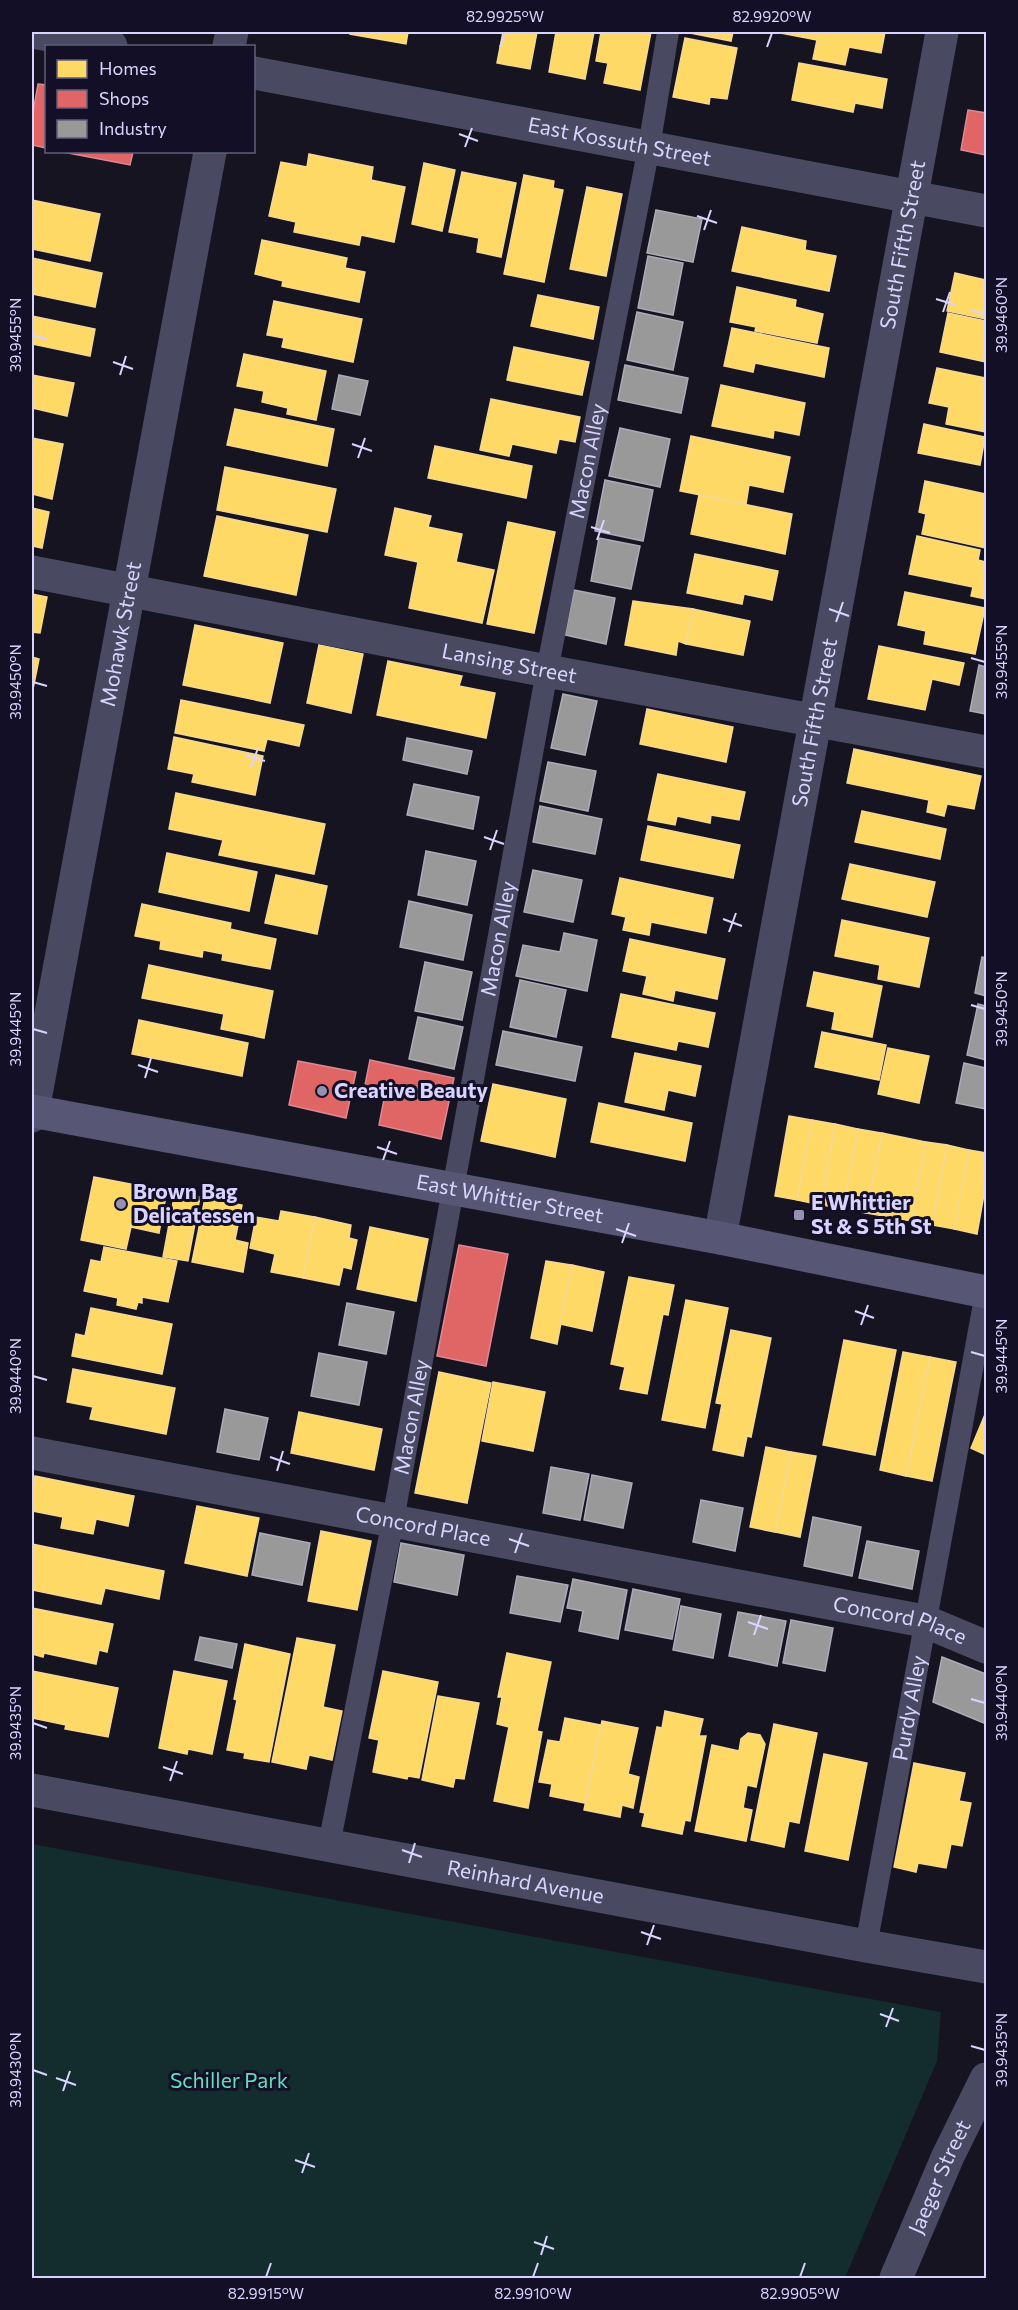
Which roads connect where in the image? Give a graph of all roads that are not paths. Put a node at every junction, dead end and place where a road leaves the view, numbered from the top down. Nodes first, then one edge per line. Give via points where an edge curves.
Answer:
1 (32, 32) edge
2 (668, 32) edge
3 (942, 32) edge
4 (105, 45) edge
5 (255, 73) edge
6 (649, 147) junction
7 (210, 153) edge
8 (912, 196) junction
9 (987, 211) edge
10 (32, 572) edge
11 (130, 591) junction
12 (547, 671) junction
13 (817, 720) junction
14 (987, 752) edge
15 (32, 1113) edge
16 (453, 1189) junction
17 (720, 1238) junction
18 (987, 1292) edge
19 (32, 1453) edge
20 (393, 1520) junction
21 (924, 1621) junction
22 (987, 1647) edge
23 (32, 1790) edge
24 (329, 1845) junction
25 (866, 1946) junction
26 (987, 1967) edge
27 (987, 2079) edge
28 (897, 2278) edge

1 - 4 street
2 - 6 lane, Macon Alley
3 - 8 street, South Fifth Street
5 - 6 street, East Kossuth Street
6 - 8 street, East Kossuth Street
6 - 12 lane, Macon Alley
7 - 11 street, Mohawk Street
8 - 9 street, East Kossuth Street
8 - 13 street, South Fifth Street
10 - 11 street, Lansing Street
11 - 12 street, Lansing Street
11 - 15 street, Mohawk Street
12 - 13 street, Lansing Street
12 - 16 lane, Macon Alley
13 - 14 street, Lansing Street
13 - 17 street, South Fifth Street
15 - 16 street, East Whittier Street
16 - 17 street, East Whittier Street
16 - 20 lane, Macon Alley
17 - 18 street, East Whittier Street
18 - 21 lane, Purdy Alley
19 - 20 street, Concord Place
20 - 21 street, Concord Place
20 - 24 lane, Macon Alley
21 - 22 street, Concord Place
21 - 25 lane, Purdy Alley
23 - 24 street, Reinhard Avenue
24 - 25 street, Reinhard Avenue
25 - 26 street, Reinhard Avenue
27 - 28 street, Jaeger Street via 948,2156

